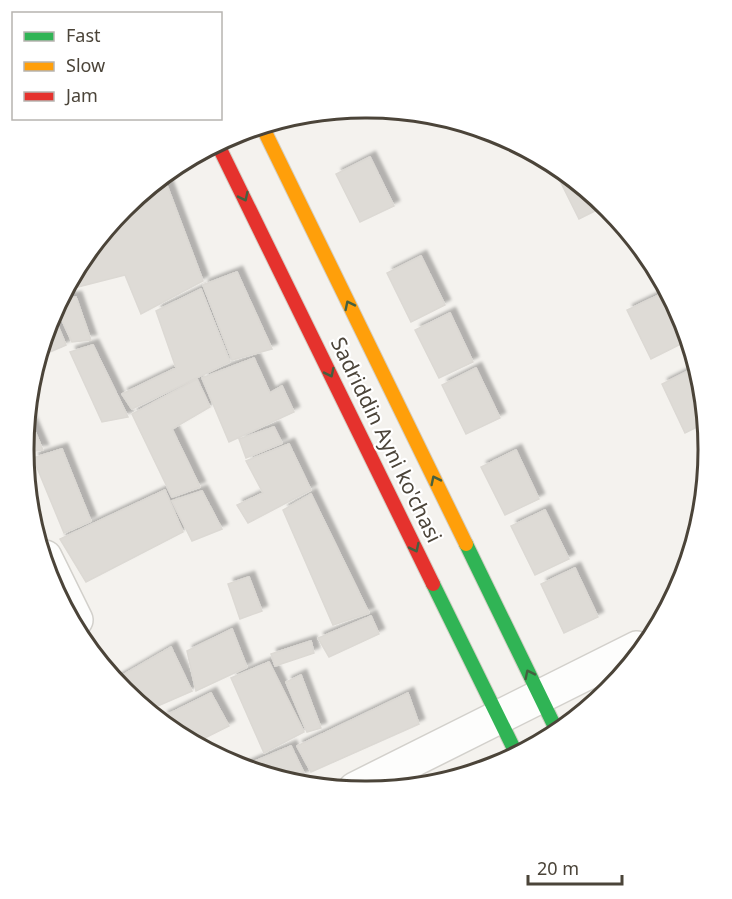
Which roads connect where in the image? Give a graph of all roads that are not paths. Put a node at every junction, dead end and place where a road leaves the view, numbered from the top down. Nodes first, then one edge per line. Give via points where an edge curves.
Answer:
1 (266, 134) edge
2 (221, 151) edge
3 (628, 653) edge
4 (540, 696) junction
5 (498, 717) junction
6 (553, 723) edge
7 (513, 747) edge
8 (371, 781) edge

4 -> 1 main road, Sadriddin Ayni ko'chasi
2 -> 5 main road, Sadriddin Ayni ko'chasi
3 - 4 street
4 - 5 street
4 - 6 main road, Sadriddin Ayni ko'chasi
5 - 7 main road, Sadriddin Ayni ko'chasi
5 - 8 street

